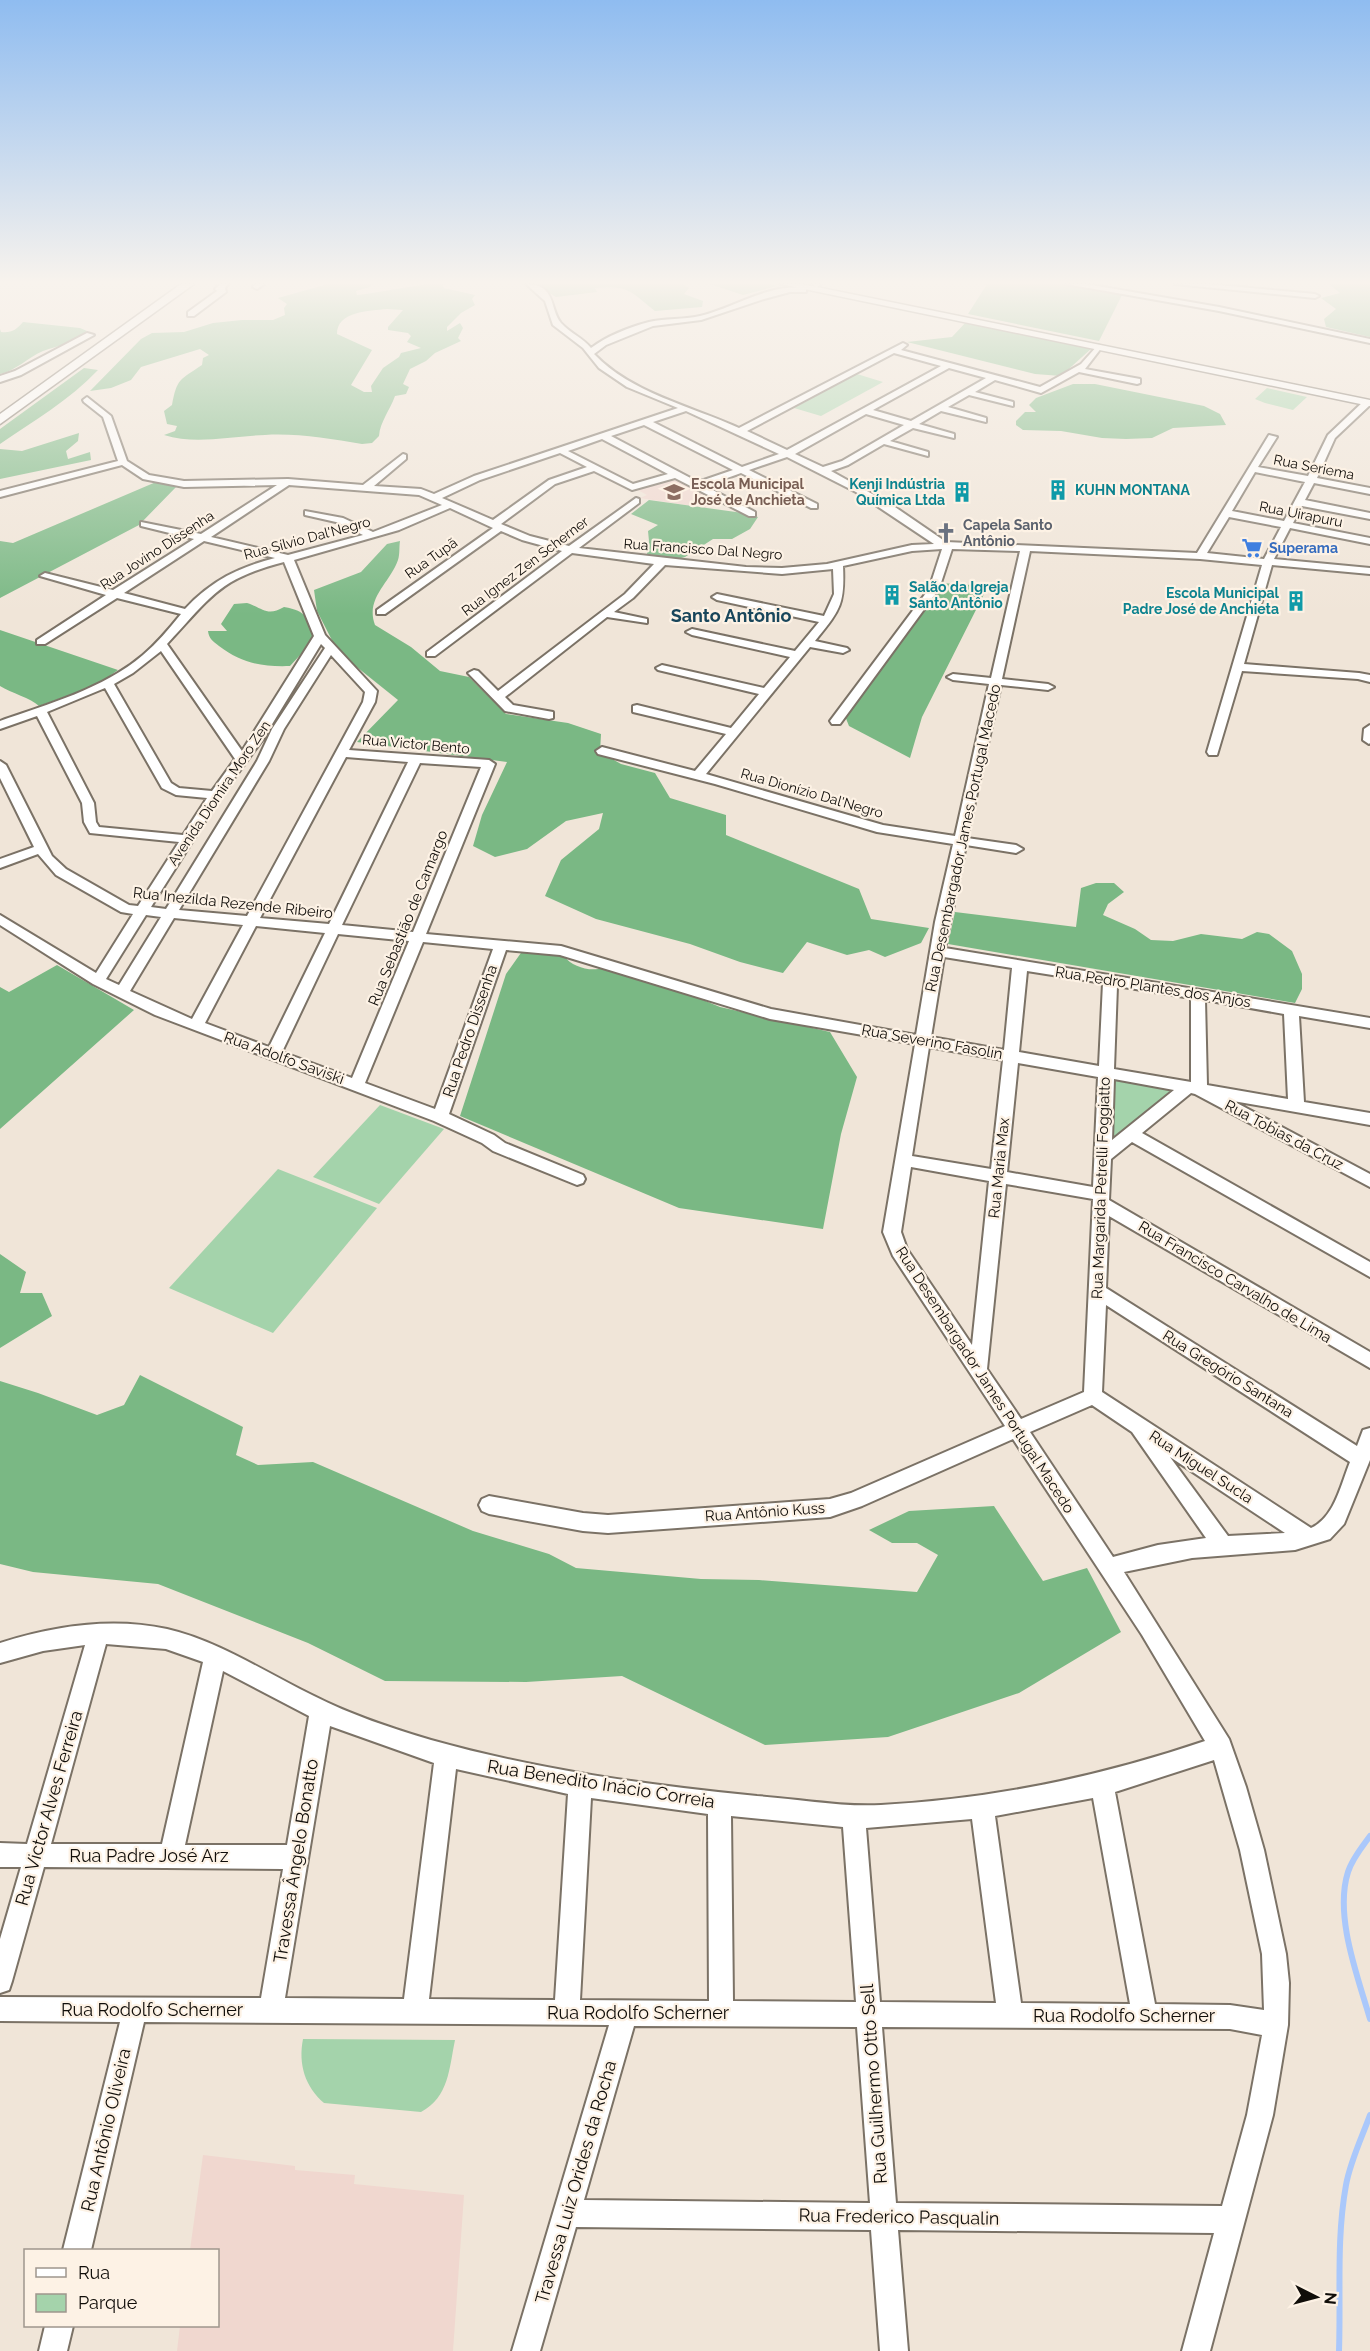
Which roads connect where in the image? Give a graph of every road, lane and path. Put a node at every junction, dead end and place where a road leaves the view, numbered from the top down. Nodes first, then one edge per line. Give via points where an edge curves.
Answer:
1 (20, 394) edge
2 (37, 394) edge
3 (651, 394) edge
4 (811, 394) edge
5 (897, 394) edge
6 (964, 394) edge
7 (973, 394) edge
8 (1328, 394) edge
9 (1328, 394) edge
10 (87, 400) dead end
11 (1369, 402) edge
12 (1010, 404) dead end
13 (0, 408) edge
14 (687, 408) junction
15 (940, 408) junction
16 (866, 411) junction
17 (0, 420) edge
18 (983, 420) dead end
19 (645, 422) junction
20 (912, 424) junction
21 (739, 432) junction
22 (603, 436) junction
23 (951, 436) dead end
24 (1272, 437) dead end
25 (882, 441) junction
26 (560, 450) junction
27 (788, 454) junction
28 (925, 454) dead end
29 (403, 457) dead end
30 (123, 462) junction
31 (594, 468) junction
32 (1253, 469) junction
33 (742, 470) junction
34 (822, 471) junction
35 (677, 474) junction
36 (1311, 480) junction
37 (288, 482) junction
38 (698, 485) junction
39 (364, 489) junction
40 (1370, 491) edge
41 (2, 494) edge
42 (436, 497) junction
43 (636, 501) dead end
44 (1299, 502) junction
45 (15, 504) dead end
46 (451, 504) junction
47 (814, 506) dead end
48 (308, 513) dead end
49 (1226, 513) junction
50 (752, 514) dead end
51 (1370, 516) edge
52 (145, 524) dead end
53 (1286, 525) junction
54 (496, 527) junction
55 (372, 536) junction
56 (202, 538) junction
57 (1370, 541) edge
58 (945, 545) junction
59 (1026, 547) junction
60 (570, 550) junction
61 (1200, 556) junction
62 (288, 558) junction
63 (1268, 561) junction
64 (662, 562) junction
65 (838, 564) junction
66 (1370, 571) edge
67 (45, 576) dead end
68 (115, 594) junction
69 (717, 597) dead end
70 (381, 612) dead end
71 (605, 612) junction
72 (188, 613) junction
73 (826, 620) junction
74 (643, 621) dead end
75 (692, 632) dead end
76 (320, 636) junction
77 (41, 642) dead end
78 (807, 642) junction
79 (161, 643) junction
80 (330, 648) junction
81 (843, 650) dead end
82 (431, 654) dead end
83 (797, 655) junction
84 (1237, 667) junction
85 (662, 668) dead end
86 (474, 673) dead end
87 (953, 677) dead end
88 (1370, 679) edge
89 (996, 681) junction
90 (107, 682) junction
91 (1048, 687) dead end
92 (767, 692) junction
93 (498, 697) junction
94 (637, 709) dead end
95 (40, 710) junction
96 (549, 715) dead end
97 (836, 721) dead end
98 (0, 725) edge
99 (734, 732) junction
100 (602, 751) dead end
101 (1213, 752) dead end
102 (342, 753) junction
103 (416, 759) junction
104 (242, 760) junction
105 (263, 761) junction
106 (489, 764) joint
107 (0, 765) edge
108 (698, 776) junction
109 (215, 795) junction
110 (187, 839) junction
111 (960, 841) junction
112 (40, 849) junction
113 (1016, 849) dead end
114 (0, 864) edge
115 (141, 912) junction
116 (169, 914) junction
117 (0, 919) edge
118 (251, 922) junction
119 (334, 929) junction
120 (418, 937) junction
121 (501, 945) junction
122 (937, 951) junction
123 (1020, 965) junction
124 (1110, 980) junction
125 (98, 981) junction
126 (121, 993) junction
127 (1198, 994) junction
128 (1291, 1010) junction
129 (1370, 1023) edge
130 (195, 1027) junction
131 (922, 1040) junction
132 (273, 1054) junction
133 (1011, 1056) junction
134 (1106, 1073) junction
135 (357, 1084) junction
136 (1193, 1088) junction
137 (1296, 1106) junction
138 (440, 1117) junction
139 (1370, 1119) edge
140 (1131, 1134) junction
141 (1102, 1157) junction
142 (903, 1160) junction
143 (998, 1177) junction
144 (577, 1179) dead end
145 (1370, 1181) edge
146 (1101, 1198) junction
147 (1370, 1270) edge
148 (1097, 1291) junction
149 (1370, 1361) edge
150 (978, 1371) junction
151 (1093, 1396) junction
152 (1135, 1424) junction
153 (1016, 1430) junction
154 (1370, 1436) edge
155 (1360, 1458) junction
156 (489, 1505) dead end
157 (1309, 1538) junction
158 (1223, 1545) junction
159 (1108, 1568) junction
160 (98, 1636) junction
161 (0, 1653) edge
162 (215, 1658) junction
163 (321, 1711) junction
164 (1221, 1747) junction
165 (446, 1755) junction
166 (580, 1783) junction
167 (1102, 1784) junction
168 (718, 1804) junction
169 (982, 1806) junction
170 (854, 1816) junction
171 (0, 1855) edge
172 (36, 1855) junction
173 (171, 1856) junction
174 (297, 1857) junction
175 (0, 1981) edge
176 (0, 2009) edge
177 (135, 2010) junction
178 (271, 2011) junction
179 (415, 2012) junction
180 (567, 2013) junction
181 (625, 2013) junction
182 (721, 2014) junction
183 (869, 2015) junction
184 (1010, 2015) junction
185 (1145, 2016) junction
186 (1276, 2025) junction
187 (566, 2213) junction
188 (884, 2216) junction
189 (1232, 2220) junction
190 (77, 2249) edge
191 (59, 2327) edge
192 (53, 2351) edge
193 (526, 2351) edge
194 (894, 2351) edge
195 (1196, 2351) edge

1 - 13 highway
2 - 17 highway
3 - 14 street
4 - 21 street
5 - 16 street
6 - 15 street
7 - 12 street
8 - 11 main road
9 - 11 main road
10 - 30 street via 107,416
11 - 36 street via 1329,440
14 - 19 street
14 - 21 street
15 - 18 street
15 - 20 street
16 - 20 street
16 - 27 street
19 - 22 street
19 - 33 street
20 - 23 street
20 - 25 street
21 - 27 street
22 - 26 street
22 - 35 street
24 - 32 street
25 - 28 street
25 - 34 street via 845,463
26 - 31 street
26 - 42 street via 471,480
27 - 33 street
27 - 34 street
29 - 39 street
30 - 37 street, Rua Francisco Dal Negro via 146,477 169,482
30 - 41 street
31 - 35 street via 632,487
31 - 54 street, Rua Tupã via 552,482
32 - 36 street, Rua Seriema
32 - 49 street
33 - 38 street
33 - 47 street
34 - 58 street via 897,512
35 - 38 street
36 - 40 street, Rua Seriema
36 - 44 street
37 - 39 street, Rua Francisco Dal Negro
37 - 56 street, Rua Jovino Dissenha
38 - 50 street
39 - 42 street, Rua Francisco Dal Negro via 412,491
41 - 45 street
42 - 46 street, Rua Francisco Dal Negro
43 - 60 street, Rua Ignez Zen Scherner
44 - 51 street
44 - 53 street
46 - 54 street, Rua Francisco Dal Negro
46 - 55 street, Rua Sílvio Dal'Negro
48 - 55 street via 339,520
49 - 53 street, Rua Uirapuru
49 - 61 street
52 - 56 street
53 - 57 street, Rua Uirapuru
53 - 63 street
54 - 60 street, Rua Francisco Dal Negro
54 - 70 street, Rua Tupã
55 - 62 street, Rua Sílvio Dal'Negro
56 - 62 street
56 - 68 street, Rua Jovino Dissenha
58 - 59 street, Rua Francisco Dal Negro
58 - 65 street, Rua Francisco Dal Negro
58 - 97 street via 934,589
59 - 61 street, Rua Francisco Dal Negro
59 - 89 street, Rua Desembargador James Portugal Macedo
60 - 64 street, Rua Francisco Dal Negro
60 - 82 street, Rua Ignez Zen Scherner
61 - 63 street, Rua Francisco Dal Negro
62 - 72 street, Rua Sílvio Dal'Negro via 230,577 207,592
62 - 76 street
63 - 66 street, Rua Francisco Dal Negro
63 - 84 street
64 - 65 street, Rua Francisco Dal Negro via 763,571
64 - 71 street via 635,592
65 - 73 street via 838,601
67 - 68 street
68 - 72 street
68 - 77 street, Rua Jovino Dissenha
69 - 73 street
71 - 74 street
71 - 93 street
72 - 79 street, Rua Sílvio Dal'Negro
73 - 78 street
75 - 83 street
76 - 80 street
76 - 104 street, Avenida Diomira Moro Zen
78 - 81 street
78 - 83 street
79 - 90 street, Rua Sílvio Dal'Negro via 137,665
79 - 104 street
80 - 102 street via 371,691
80 - 105 street, Avenida Diomira Moro Zen via 278,729
83 - 92 street
84 - 88 street
84 - 101 street
85 - 92 street
86 - 93 street
87 - 89 street
89 - 91 street
89 - 111 street, Rua Desembargador James Portugal Macedo
90 - 95 street, Rua Sílvio Dal'Negro
90 - 109 street via 166,785 176,791
92 - 99 street
93 - 96 street via 514,711
94 - 99 street
95 - 98 street, Rua Sílvio Dal'Negro
95 - 110 street via 88,802 95,830
99 - 108 street
100 - 108 street, Rua Dionízio Dal'Negro
102 - 103 street, Rua Victor Bento
102 - 118 street
103 - 106 street, Rua Victor Bento
103 - 119 street
104 - 105 street
104 - 109 street, Avenida Diomira Moro Zen
105 - 116 street, Avenida Diomira Moro Zen
106 - 120 street, Rua Sebastião de Camargo
107 - 112 street, Rua Inezilda Rezende Ribeiro
108 - 111 street, Rua Dionízio Dal'Negro via 870,827
109 - 110 street, Avenida Diomira Moro Zen
110 - 115 street, Avenida Diomira Moro Zen
111 - 113 street, Rua Dionízio Dal'Negro
111 - 122 street, Rua Desembargador James Portugal Macedo
112 - 114 street
112 - 115 street, Rua Inezilda Rezende Ribeiro via 61,872 116,905
115 - 116 street, Rua Inezilda Rezende Ribeiro
115 - 125 street, Avenida Diomira Moro Zen
116 - 118 street, Rua Inezilda Rezende Ribeiro
116 - 126 street, Avenida Diomira Moro Zen
117 - 125 street, Rua Adolfo Saviski
118 - 119 street, Rua Inezilda Rezende Ribeiro
118 - 130 street
119 - 120 street, Rua Inezilda Rezende Ribeiro
119 - 132 street
120 - 121 street, Rua Inezilda Rezende Ribeiro
120 - 135 street, Rua Sebastião de Camargo
121 - 131 street, Rua Severino Fasolin via 573,954 761,1012
121 - 138 street, Rua Pedro Dissenha
122 - 123 street, Rua Pedro Plantes dos Anjos
122 - 131 street, Rua Desembargador James Portugal Macedo
123 - 124 street, Rua Pedro Plantes dos Anjos
123 - 133 street, Rua Maria Max
124 - 127 street, Rua Pedro Plantes dos Anjos
124 - 134 street, Rua Margarida Petrelli Foggiatto
125 - 126 street, Rua Adolfo Saviski
126 - 130 street, Rua Adolfo Saviski
127 - 128 street, Rua Pedro Plantes dos Anjos
127 - 136 street
128 - 129 street, Rua Pedro Plantes dos Anjos
128 - 137 street
130 - 132 street, Rua Adolfo Saviski
131 - 133 street, Rua Severino Fasolin
131 - 142 street, Rua Desembargador James Portugal Macedo
132 - 135 street, Rua Adolfo Saviski
133 - 134 street, Rua Severino Fasolin
133 - 143 street, Rua Maria Max
134 - 136 street, Rua Severino Fasolin
134 - 141 street, Rua Margarida Petrelli Foggiatto
135 - 138 street, Rua Adolfo Saviski
136 - 137 street, Rua Severino Fasolin
136 - 140 street
136 - 145 street, Rua Tobias da Cruz
137 - 139 street, Rua Severino Fasolin
138 - 144 street, Rua Adolfo Saviski via 499,1147
140 - 141 street
140 - 147 street
141 - 146 street, Rua Margarida Petrelli Foggiatto
142 - 143 street, Rua Francisco Carvalho de Lima
142 - 150 street, Rua Desembargador James Portugal Macedo via 892,1223 894,1241
143 - 146 street, Rua Francisco Carvalho de Lima
143 - 150 street, Rua Maria Max
146 - 148 street, Rua Margarida Petrelli Foggiatto
146 - 149 street, Rua Francisco Carvalho de Lima
148 - 151 street, Rua Margarida Petrelli Foggiatto
148 - 155 street, Rua Gregório Santana
150 - 153 street, Rua Desembargador James Portugal Macedo
151 - 152 street, Rua Miguel Sucla
151 - 153 street, Rua Antônio Kuss
152 - 157 street, Rua Miguel Sucla
152 - 158 street
153 - 156 street, Rua Antônio Kuss via 830,1508 608,1524
153 - 159 street, Rua Desembargador James Portugal Macedo
154 - 155 street
155 - 157 street via 1337,1518 1329,1528
157 - 158 street
158 - 159 street via 1156,1553
159 - 164 street, Rua Desembargador James Portugal Macedo
160 - 161 street, Rua Benedito Inácio Correia via 42,1642
160 - 162 street, Rua Benedito Inácio Correia via 165,1639
160 - 172 street, Rua Victor Alves Ferreira
162 - 163 street, Rua Benedito Inácio Correia
162 - 173 street
163 - 165 street, Rua Benedito Inácio Correia
163 - 174 street, Travessa Ângelo Bonatto
164 - 167 street, Rua Benedito Inácio Correia
164 - 186 street, Rua Desembargador James Portugal Macedo via 1252,1850 1271,1942 1277,1983
165 - 166 street, Rua Benedito Inácio Correia
165 - 179 street
166 - 168 street, Rua Benedito Inácio Correia
166 - 180 street
167 - 169 street, Rua Benedito Inácio Correia
167 - 185 street
168 - 170 street, Rua Benedito Inácio Correia
168 - 182 street
169 - 170 street, Rua Benedito Inácio Correia
169 - 184 street
170 - 183 street, Rua Guilhermo Otto Sell
171 - 172 street, Rua Padre José Arz
172 - 173 street, Rua Padre José Arz
172 - 175 street, Rua Victor Alves Ferreira
173 - 174 street, Rua Padre José Arz
174 - 178 street, Travessa Ângelo Bonatto
176 - 177 street, Rua Rodolfo Scherner
177 - 178 street, Rua Rodolfo Scherner
177 - 190 street, Rua Antônio Oliveira
178 - 179 street, Rua Rodolfo Scherner
179 - 180 street, Rua Rodolfo Scherner
180 - 181 street, Rua Rodolfo Scherner
181 - 182 street, Rua Rodolfo Scherner
181 - 187 street, Travessa Luiz Orides da Rocha
182 - 183 street, Rua Rodolfo Scherner
183 - 184 street, Rua Rodolfo Scherner
183 - 188 street, Rua Guilhermo Otto Sell
184 - 185 street, Rua Rodolfo Scherner
185 - 186 street, Rua Rodolfo Scherner via 1230,2017
186 - 189 street, Rua Desembargador James Portugal Macedo via 1260,2115
187 - 188 street, Rua Frederico Pasqualin
187 - 193 street, Travessa Luiz Orides da Rocha
188 - 189 street, Rua Frederico Pasqualin
188 - 194 street, Rua Guilhermo Otto Sell
189 - 195 street, Rua Desembargador James Portugal Macedo
191 - 192 street

